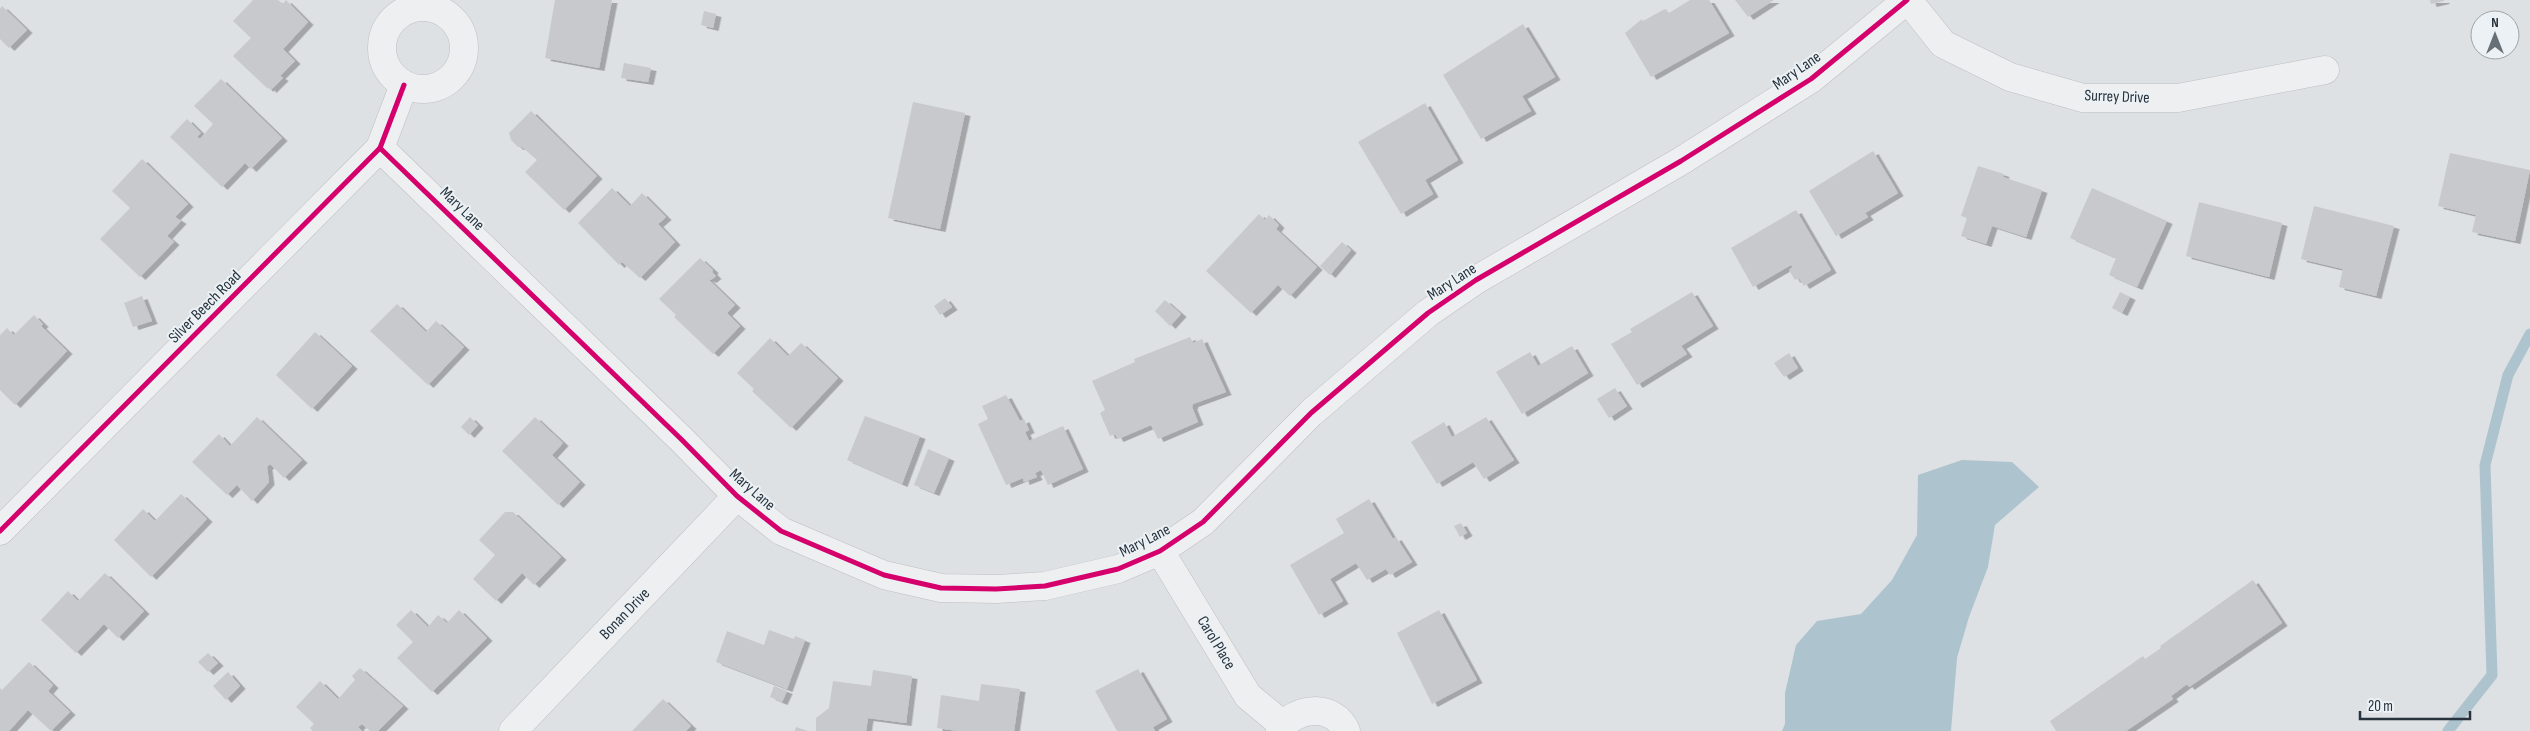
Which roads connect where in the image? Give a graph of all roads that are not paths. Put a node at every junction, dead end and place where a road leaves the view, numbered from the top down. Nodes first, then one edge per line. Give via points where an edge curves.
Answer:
1 (1908, 0) edge
2 (2325, 70) dead end
3 (404, 86) dead end
4 (380, 148) junction
5 (737, 496) junction
6 (3, 522) edge
7 (1160, 551) junction
8 (1282, 728) edge
9 (513, 731) edge
10 (1346, 731) edge

1 - 2 street, Surrey Drive via 1944,44 2010,78 2083,98 2178,98
1 - 7 street, Mary Lane via 1811,79 1682,161 1476,280 1428,313 1312,412 1203,522
3 - 4 street, Silver Beech Road
4 - 5 street, Mary Lane
4 - 6 street, Silver Beech Road
5 - 7 street, Mary Lane via 781,531 884,575 941,588 1045,586 1118,569
5 - 9 street, Bonan Drive
7 - 8 street, Carol Place via 1248,696
8 - 10 street, Carol Place via 1294,715 1322,711 1335,718

